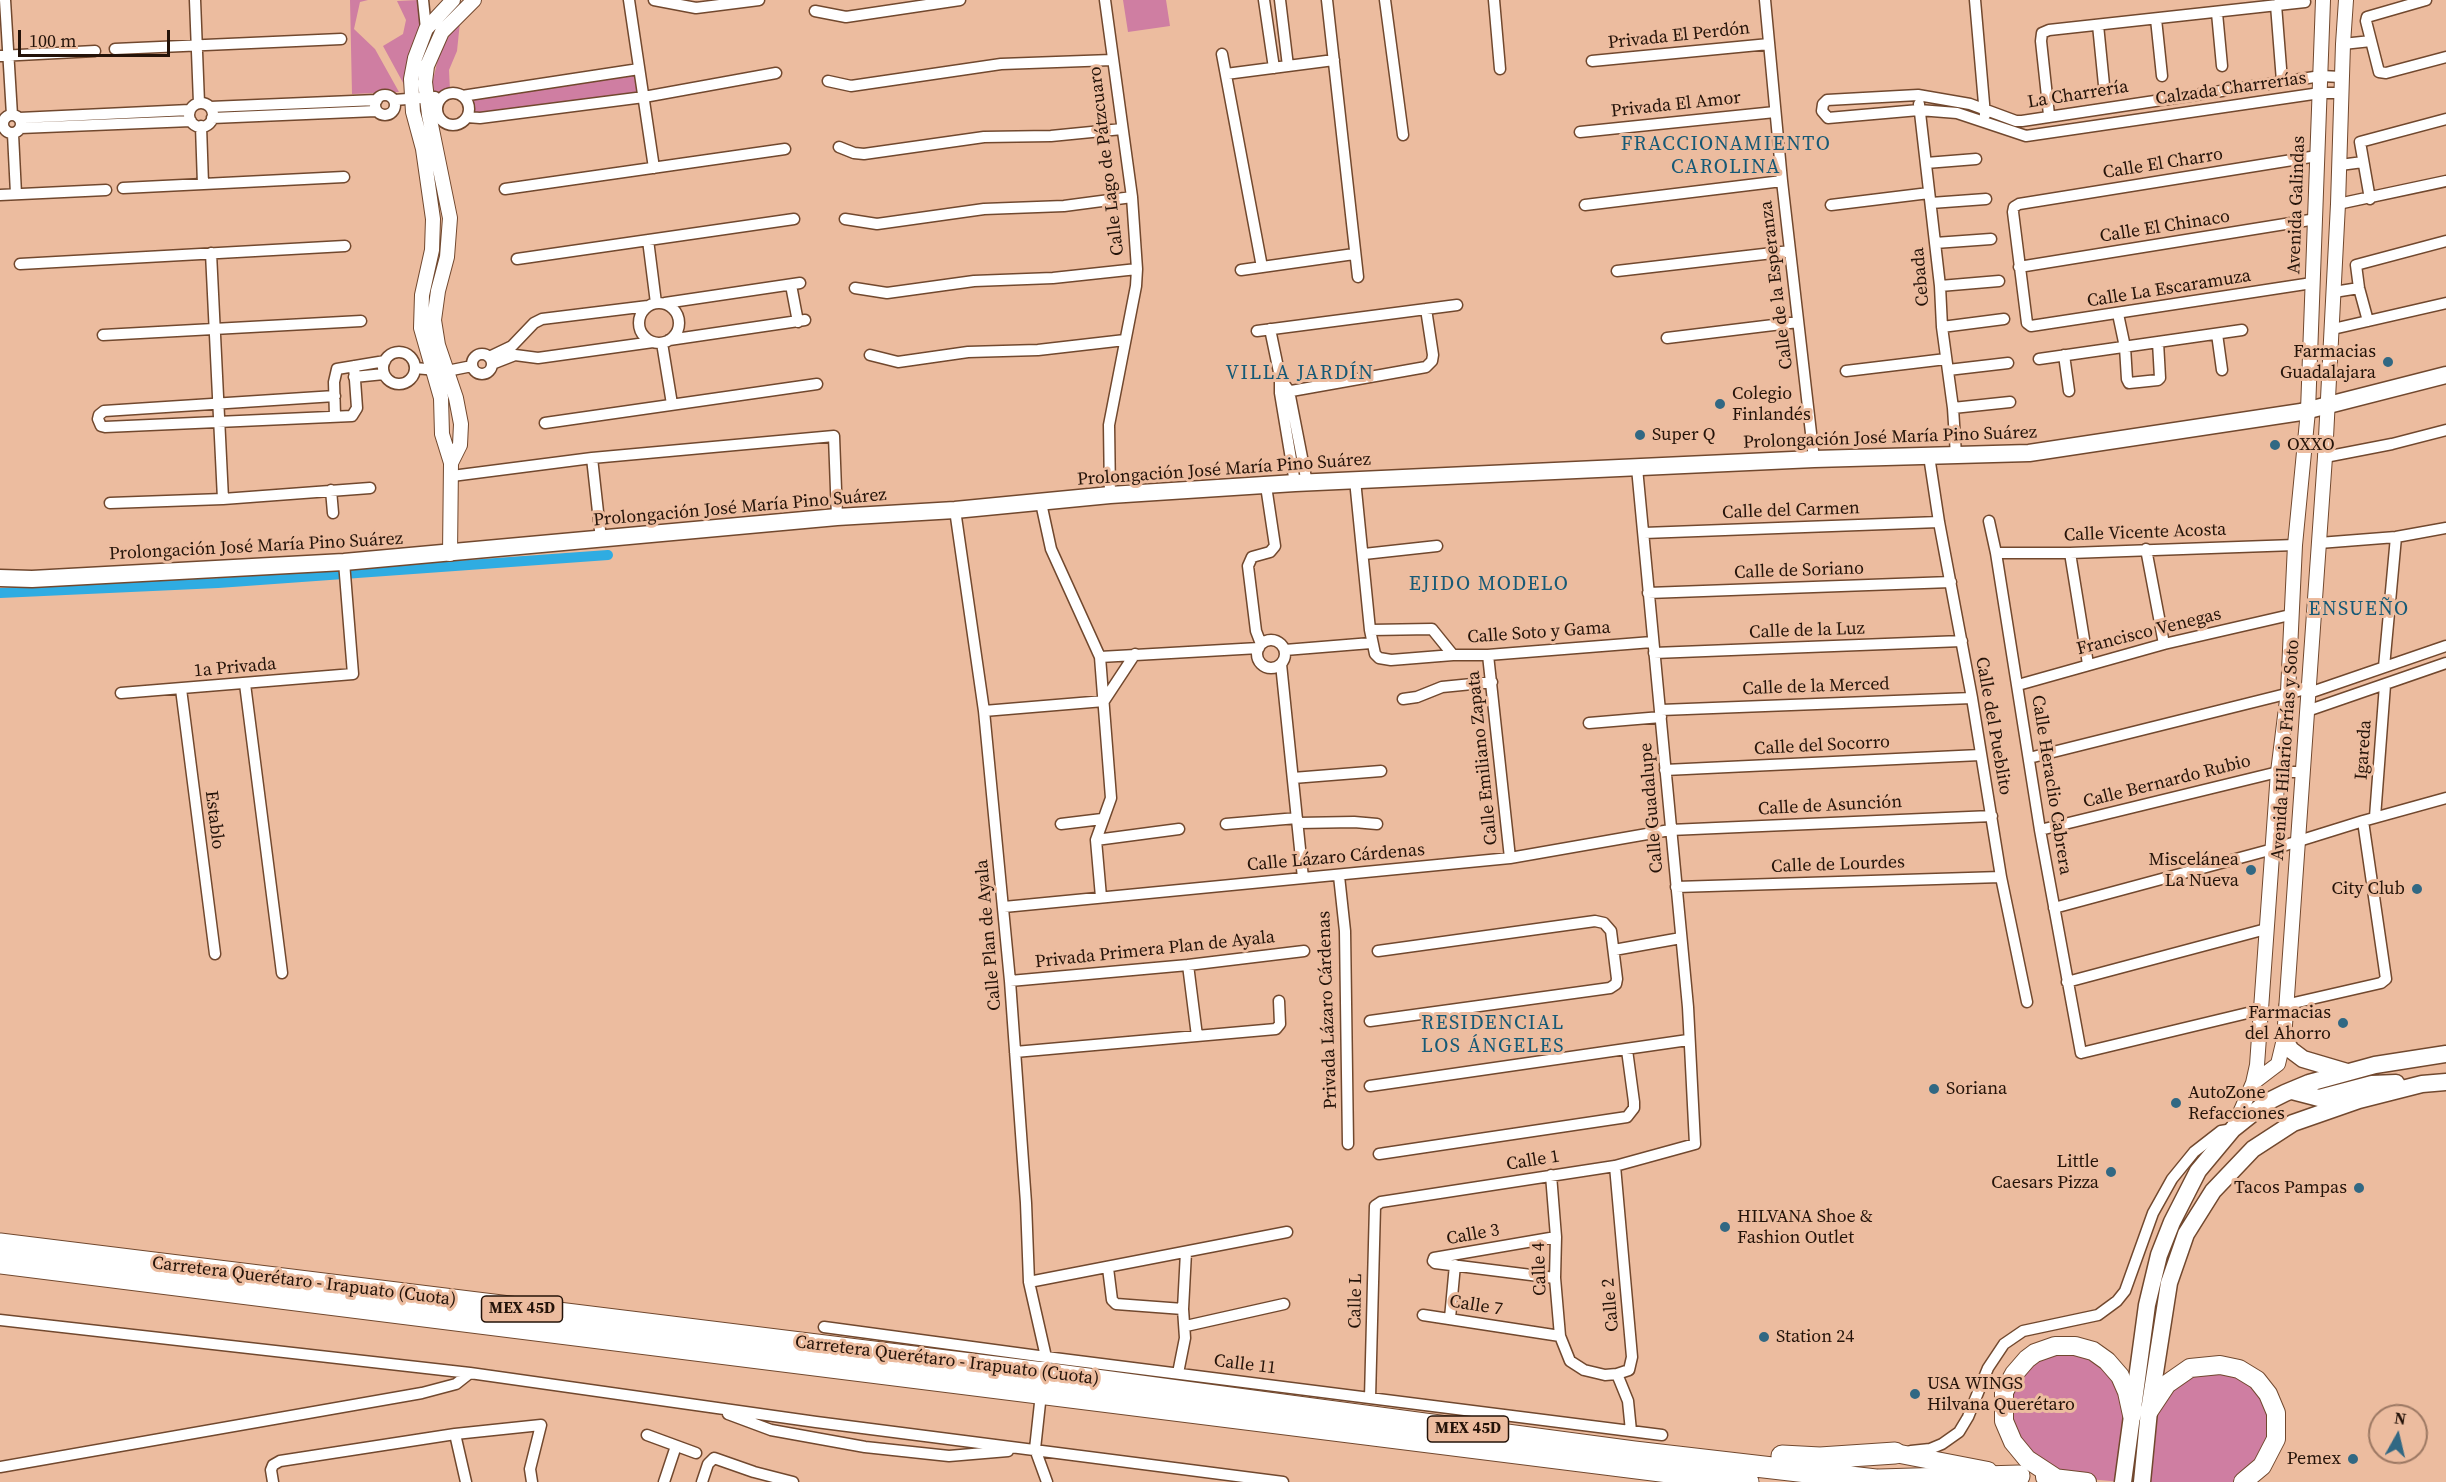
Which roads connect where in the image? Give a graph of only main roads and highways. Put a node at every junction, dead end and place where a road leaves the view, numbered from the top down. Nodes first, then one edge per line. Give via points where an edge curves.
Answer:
1 (2446, 375) edge
2 (0, 578) edge
3 (2284, 1039) road end
4 (2446, 1054) edge
5 (2346, 1072) junction
6 (2446, 1082) edge
7 (2422, 1084) junction
8 (2292, 1091) junction
9 (0, 1245) edge
10 (0, 1263) edge
11 (2141, 1413) junction
12 (1633, 1441) junction
13 (1895, 1453) joint
14 (2019, 1476) junction
15 (2056, 1478) junction
16 (1884, 1481) edge
17 (1749, 1482) edge
18 (2087, 1482) edge
19 (2123, 1482) edge
20 (2142, 1482) edge
21 (2243, 1482) edge

1 - 2 main road, Prolongación José María Pino Suárez via 2308,411 2029,453 1301,483 837,517 344,562
3 - 5 main road via 2303,1059
4 - 5 main road
5 - 8 main road
6 - 7 main road
7 - 8 main road via 2372,1084 2319,1098
7 - 11 main road via 2293,1123 2253,1149 2213,1191 2186,1234 2169,1283
8 - 11 main road via 2267,1102 2221,1141 2198,1171 2172,1222 2147,1305
9 - 12 highway, Carretera Querétaro - Irapuato (Cuota) / MEX 45D
10 - 17 highway, Carretera Querétaro - Irapuato (Cuota) / MEX 45D
11 - 15 main road via 2120,1376 2101,1355 2066,1345 2044,1349 2027,1359 2004,1392 2004,1421 2013,1442 2027,1459
11 - 19 main road
11 - 20 main road via 2145,1455
11 - 21 main road via 2167,1384 2190,1368 2220,1365 2240,1369 2257,1380 2276,1413 2276,1439 2262,1466
12 - 13 highway via 1820,1458
12 - 16 highway, Carretera Querétaro - Irapuato (Cuota) / MEX 45D
13 - 14 main road
14 - 15 main road
14 - 16 highway, Carretera Querétaro - Irapuato (Cuota)
15 - 18 main road

